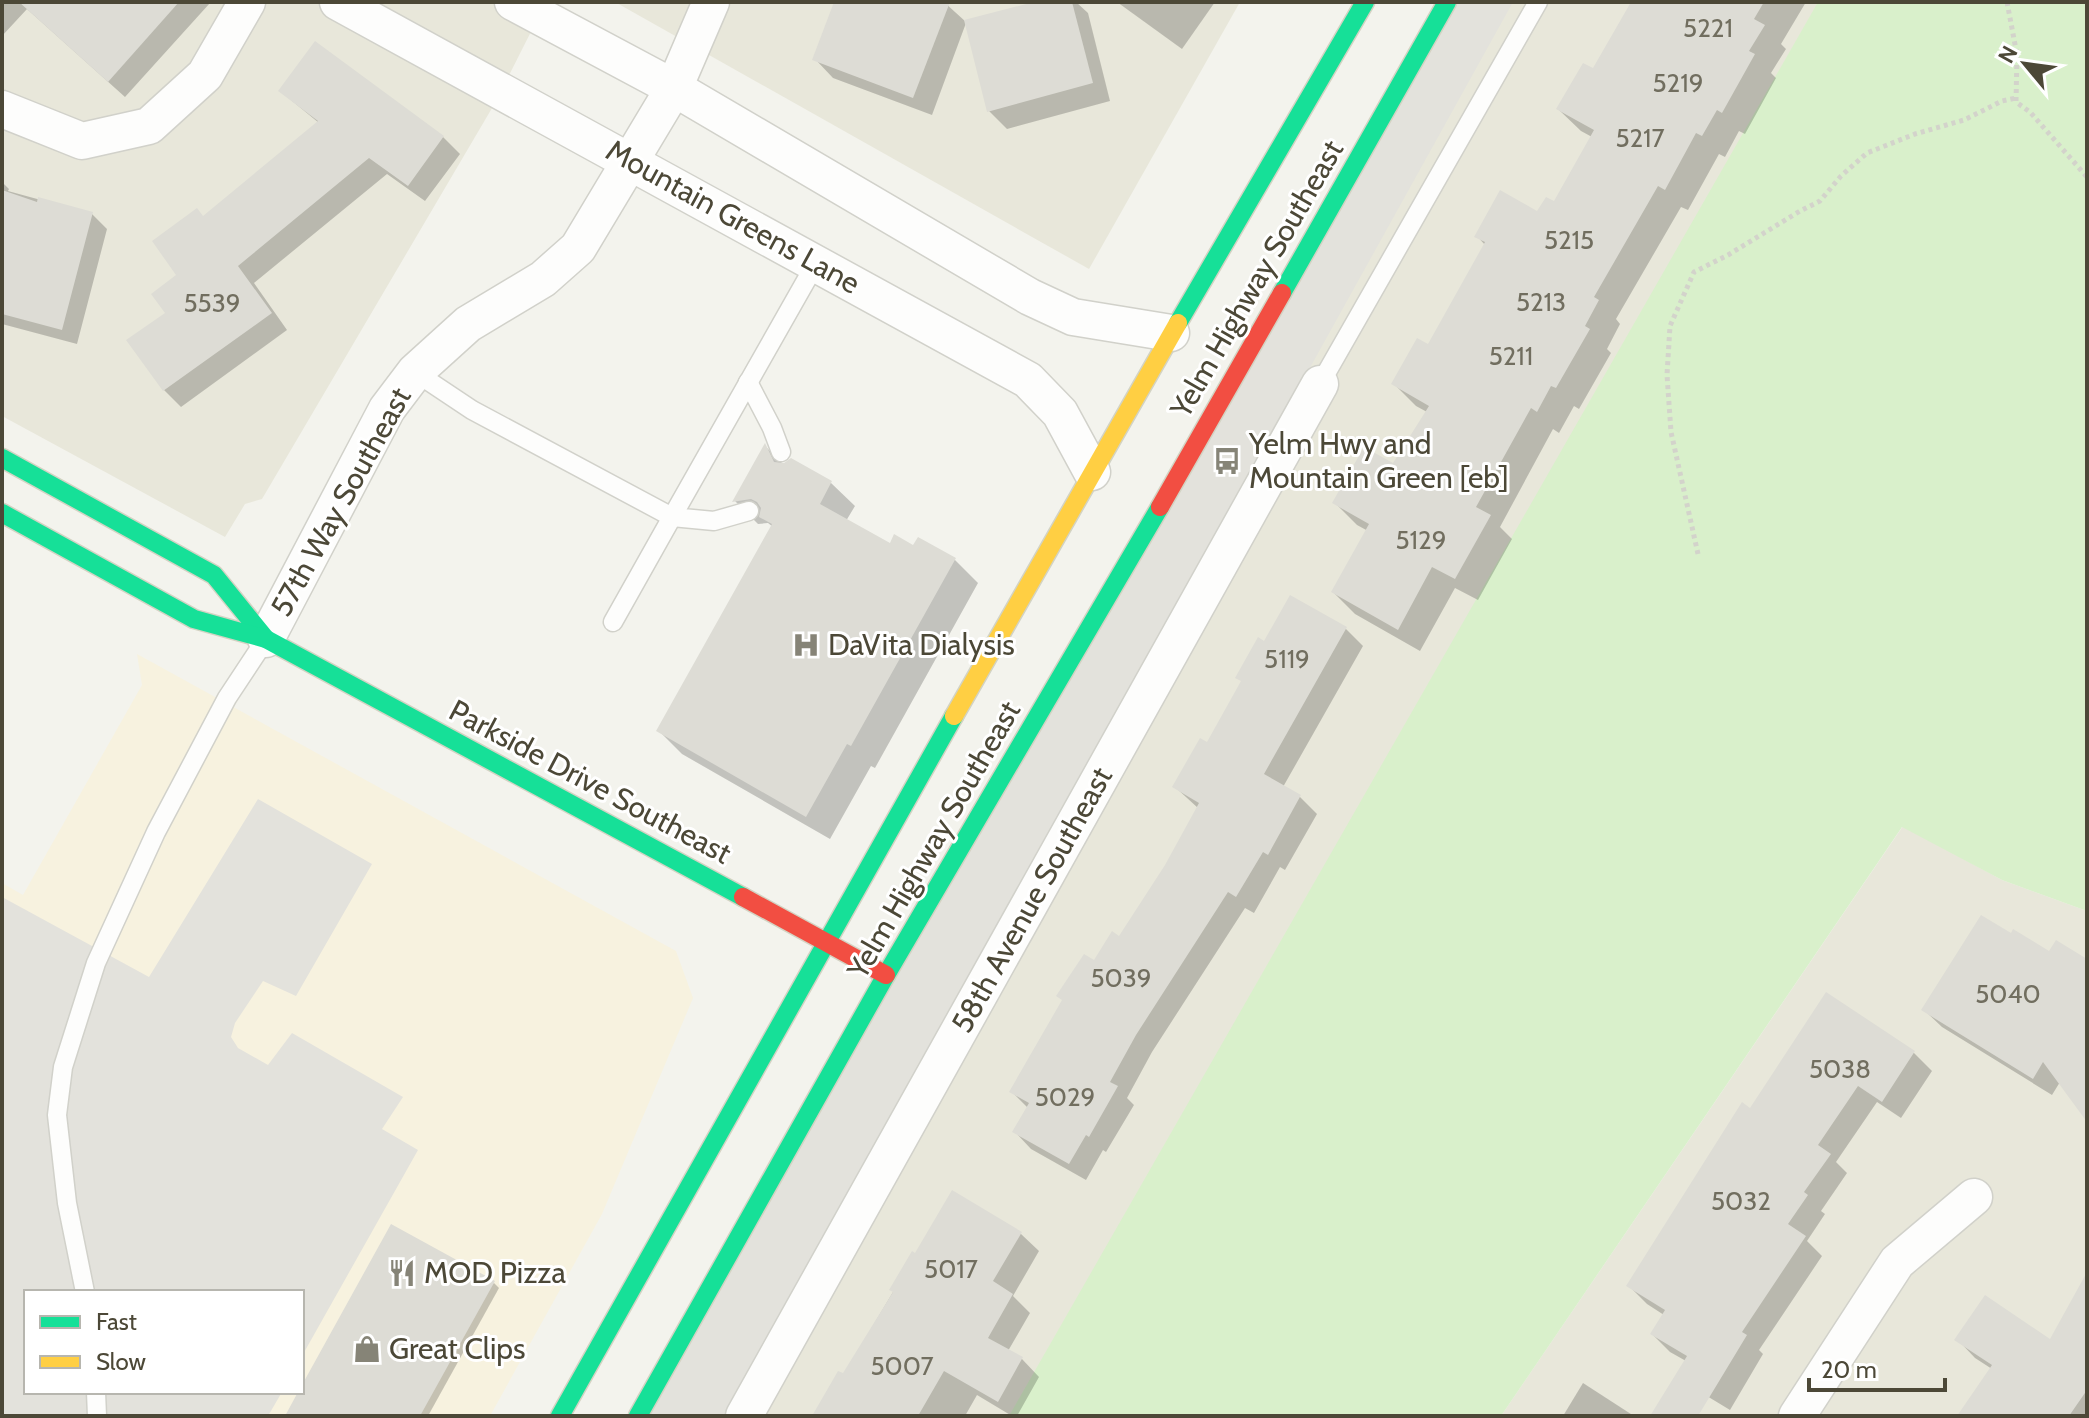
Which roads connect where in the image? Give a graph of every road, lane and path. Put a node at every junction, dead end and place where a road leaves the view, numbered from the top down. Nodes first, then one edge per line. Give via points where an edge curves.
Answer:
1 (247, 2) edge
2 (338, 2) edge
3 (513, 2) edge
4 (711, 2) edge
5 (1365, 2) edge
6 (1447, 2) edge
7 (1538, 2) edge
8 (2007, 2) edge
9 (674, 88) junction
10 (2016, 98) junction
11 (2, 109) edge
12 (632, 161) junction
13 (2087, 177) edge
14 (816, 263) junction
15 (1171, 333) junction
16 (415, 372) junction
17 (748, 382) junction
18 (1320, 384) joint
19 (781, 452) dead end
20 (2, 458) edge
21 (1092, 472) junction
22 (749, 511) dead end
23 (2, 513) edge
24 (672, 517) junction
25 (1698, 554) dead end
26 (613, 622) dead end
27 (266, 639) junction
28 (824, 941) junction
29 (886, 975) junction
30 (1974, 1197) dead end
31 (85, 1290) edge
32 (96, 1394) edge
33 (97, 1416) edge
34 (560, 1416) edge
35 (638, 1416) edge
36 (744, 1416) edge
37 (1797, 1416) edge

1 - 11 street via 205,75 149,126 82,141
2 - 12 street, Mountain Greens Lane
3 - 9 street
4 - 9 street, 57th Way Southeast
5 - 15 main road, Yelm Highway Southeast
6 - 29 main road, Yelm Highway Southeast via 1098,616
7 - 18 lane
8 - 10 path via 2017,55
9 - 12 street, 57th Way Southeast
9 - 15 street via 1030,297 1073,317
10 - 13 path
10 - 25 path via 1867,153 1820,201 1694,272 1670,326 1667,375 1671,432
12 - 14 street, Mountain Greens Lane
12 - 16 street, 57th Way Southeast via 578,248 543,279 468,324
14 - 17 lane
14 - 21 street, Mountain Greens Lane via 1028,380 1060,413
15 - 21 main road, Yelm Highway Southeast
16 - 24 lane via 472,410
16 - 27 street, 57th Way Southeast via 387,409
17 - 19 lane
17 - 24 lane
18 - 36 street, 58th Avenue Southeast
20 - 27 main road, Parkside Drive Southeast via 214,575
21 - 28 main road, Yelm Highway Southeast
22 - 24 lane via 714,521
23 - 27 main road, Parkside Drive Southeast via 194,619
24 - 26 lane
27 - 28 main road, Parkside Drive Southeast
27 - 31 lane via 227,698 156,832 101,951 66,1054 57,1115
28 - 29 main road, Parkside Drive Southeast
28 - 34 main road, Yelm Highway Southeast
29 - 35 main road, Yelm Highway Southeast
30 - 37 street via 1897,1262
32 - 33 lane

